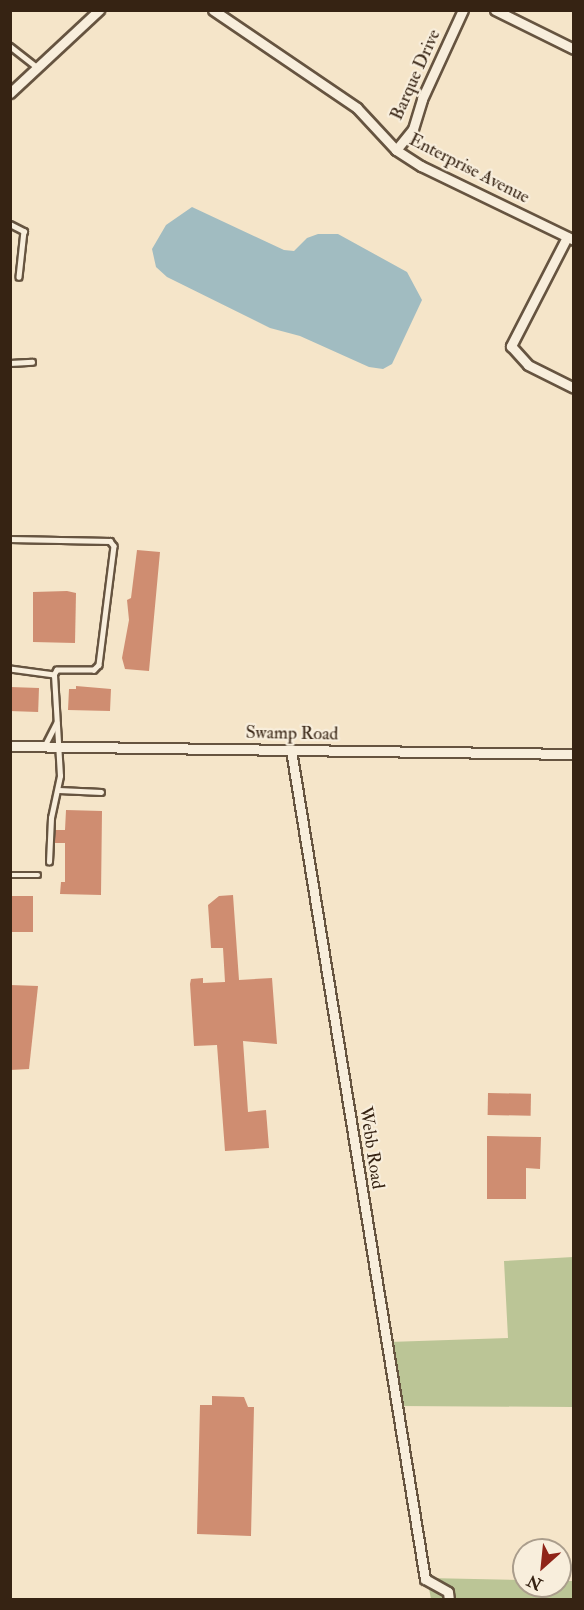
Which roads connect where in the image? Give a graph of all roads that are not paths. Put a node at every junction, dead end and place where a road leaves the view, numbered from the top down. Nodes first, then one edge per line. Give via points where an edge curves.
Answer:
1 (99, 10) edge
2 (213, 10) edge
3 (463, 10) edge
4 (495, 10) edge
5 (10, 46) edge
6 (573, 49) edge
7 (38, 67) junction
8 (10, 93) edge
9 (396, 150) junction
10 (10, 224) edge
11 (570, 238) edge
12 (19, 277) dead end
13 (32, 362) dead end
14 (10, 363) edge
15 (573, 388) edge
16 (10, 539) edge
17 (10, 669) edge
18 (54, 675) junction
19 (57, 721) junction
20 (10, 746) edge
21 (45, 747) junction
22 (60, 747) junction
23 (291, 750) junction
24 (573, 754) edge
25 (59, 790) junction
26 (101, 792) dead end
27 (49, 862) dead end
28 (10, 875) edge
29 (38, 875) dead end
30 (449, 1599) edge

1 - 7 street
2 - 9 street, Enterprise Avenue via 357,108
3 - 9 street, Barque Drive via 422,99 413,129
4 - 6 street
5 - 7 lane
7 - 8 street
9 - 11 street, Enterprise Avenue
10 - 12 lane via 24,231
11 - 15 street via 511,346 528,365
13 - 14 lane
16 - 18 lane via 110,541 114,546 99,665 94,669 57,670
17 - 18 lane
18 - 19 lane
19 - 21 lane
19 - 22 lane
20 - 21 street, Swamp Road
21 - 22 street, Swamp Road
22 - 23 street, Swamp Road
22 - 25 lane
23 - 24 street, Swamp Road
23 - 30 street, Webb Road via 424,1579 448,1592
25 - 26 lane
25 - 27 lane via 51,818
28 - 29 lane

